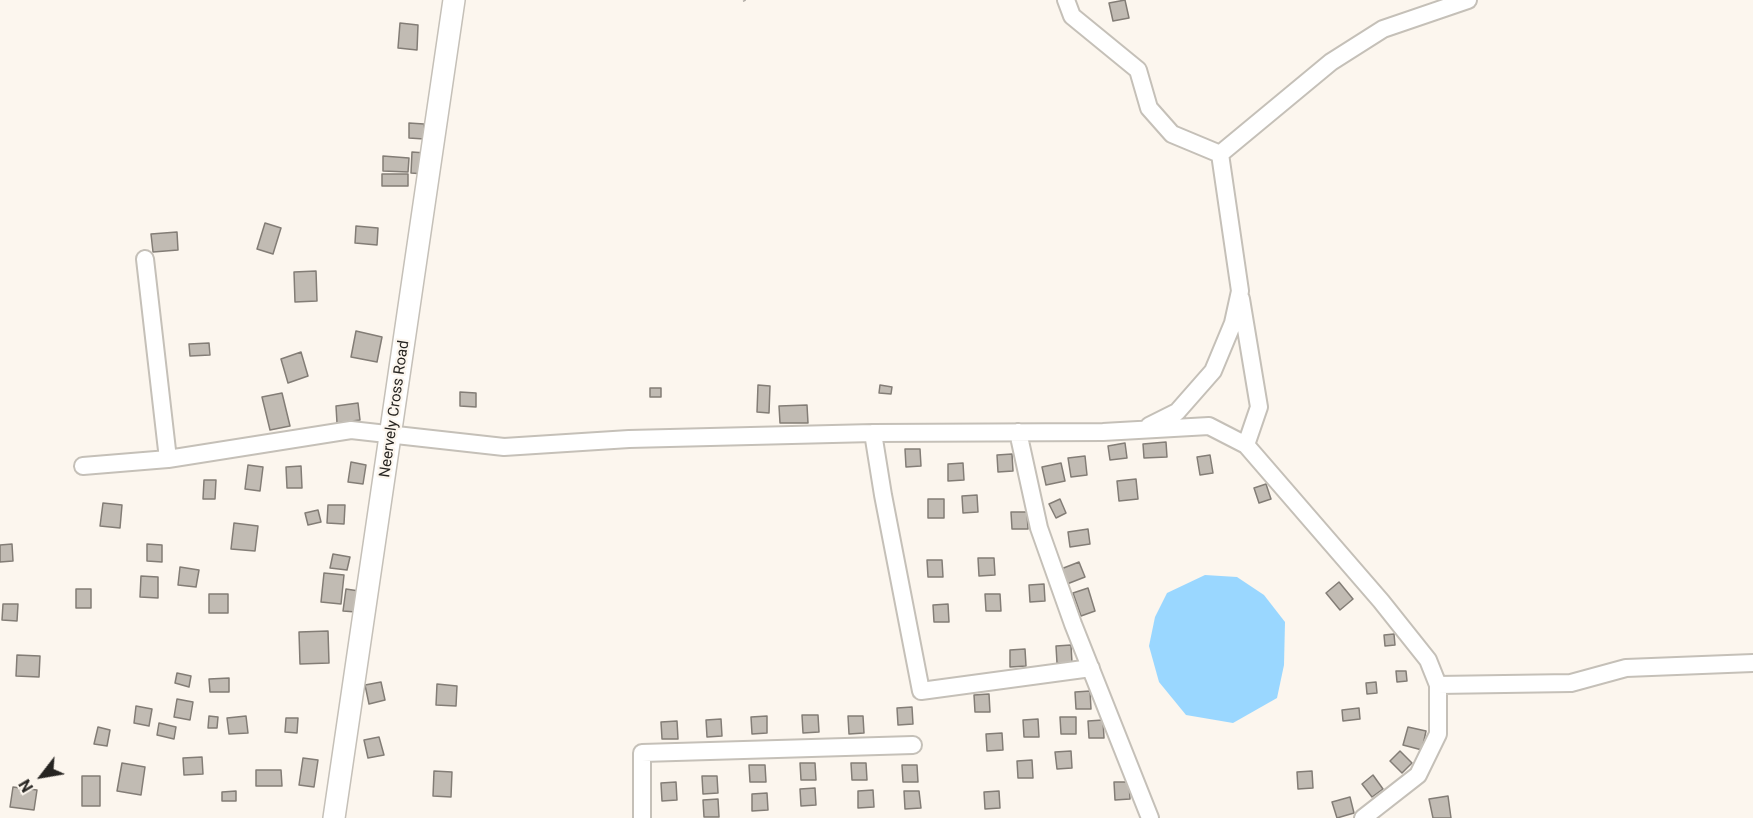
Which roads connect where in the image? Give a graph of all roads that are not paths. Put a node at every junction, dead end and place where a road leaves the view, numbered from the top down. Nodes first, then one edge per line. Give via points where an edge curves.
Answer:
1 (454, 0) edge
2 (1066, 0) edge
3 (1467, 0) edge
4 (1220, 154) junction
5 (145, 259) dead end
6 (1240, 291) junction
7 (1143, 429) junction
8 (1018, 432) junction
9 (873, 433) junction
10 (391, 434) junction
11 (1246, 445) junction
12 (168, 459) junction
13 (83, 466) dead end
14 (1753, 663) edge
15 (1091, 668) junction
16 (1438, 685) junction
17 (913, 745) dead end
18 (334, 818) edge
19 (642, 818) edge
20 (1150, 818) edge
21 (1363, 818) edge

1 - 10 street, Neervely Cross Road
2 - 4 street via 1072,16 1138,70 1149,108 1172,134
3 - 4 street via 1383,29 1331,62
4 - 6 street
5 - 12 street
6 - 7 street via 1233,323 1214,371 1177,412
6 - 11 street via 1259,407
7 - 8 street
7 - 11 street via 1209,426
8 - 9 street
8 - 15 street via 1039,528
9 - 10 street via 629,438 504,447
9 - 15 street via 921,691
10 - 12 street via 351,430
10 - 18 street, Neervely Cross Road
11 - 16 street via 1381,601 1428,660
12 - 13 street
14 - 16 street via 1626,668 1570,683
15 - 20 street
16 - 21 street via 1438,734 1418,775
17 - 19 street via 642,753

